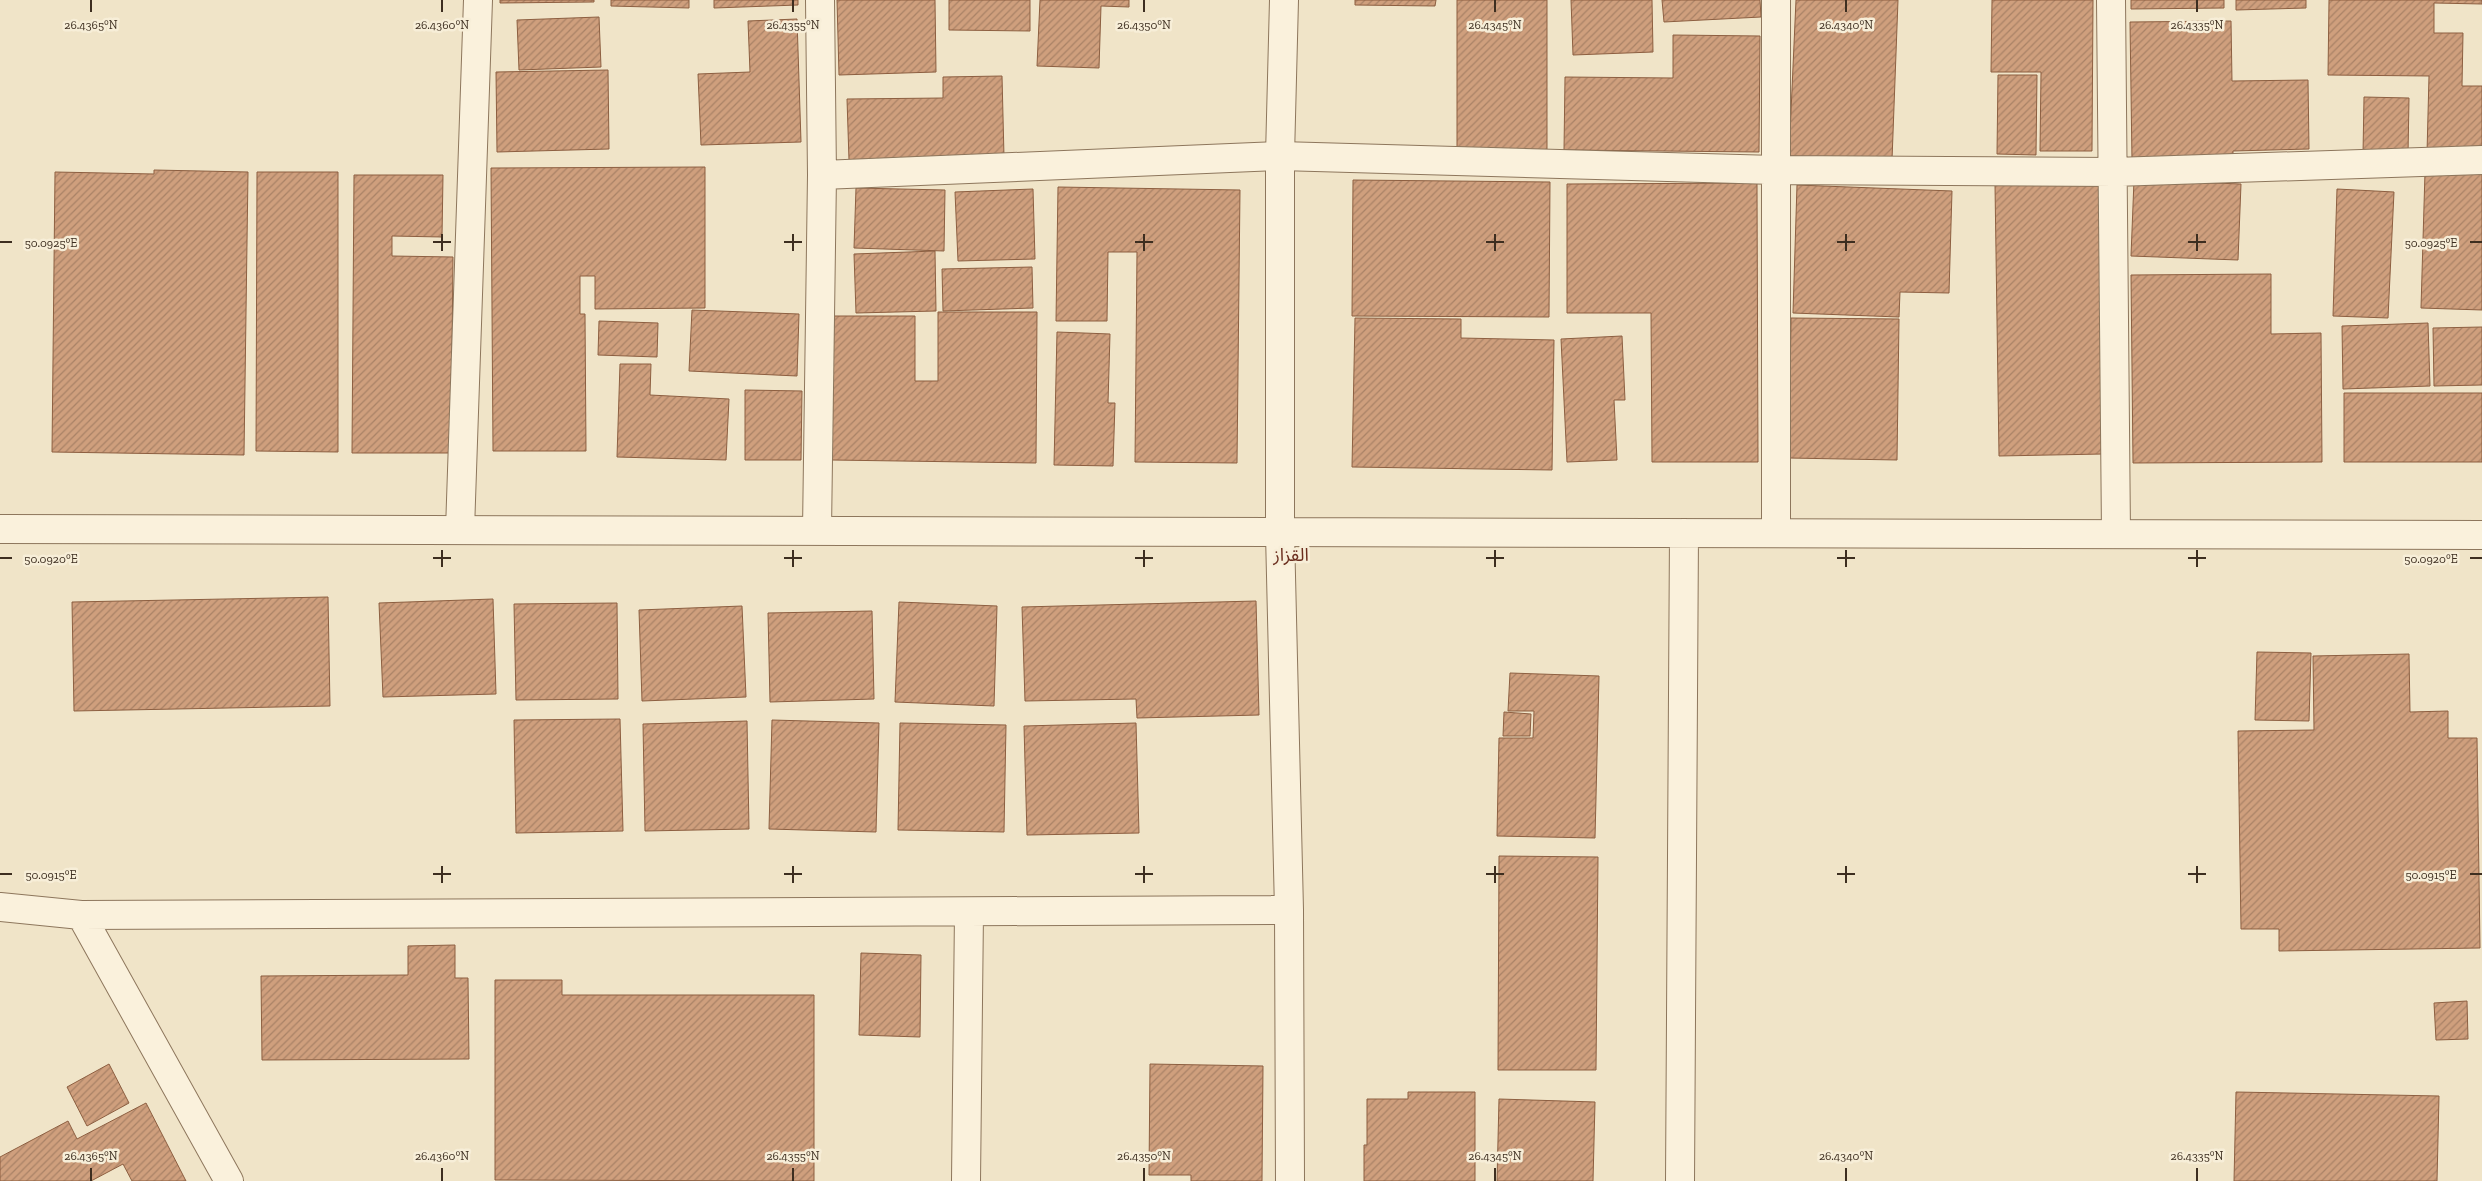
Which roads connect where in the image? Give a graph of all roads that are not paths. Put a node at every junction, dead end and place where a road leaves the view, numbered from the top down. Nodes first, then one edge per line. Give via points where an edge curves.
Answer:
1 (478, 0) edge
2 (820, 0) edge
3 (1284, 0) edge
4 (1776, 0) edge
5 (2110, 0) edge
6 (1280, 156) junction
7 (2482, 160) edge
8 (1775, 170) junction
9 (2114, 172) junction
10 (822, 175) junction
11 (0, 529) edge
12 (460, 530) junction
13 (817, 530) junction
14 (1776, 532) junction
15 (1684, 533) junction
16 (1280, 534) junction
17 (2116, 534) junction
18 (2482, 535) edge
19 (0, 907) edge
20 (1289, 910) junction
21 (969, 912) junction
22 (81, 915) junction
23 (229, 1181) edge
24 (966, 1181) edge
25 (1290, 1181) edge
26 (1680, 1181) edge

1 - 12 street
2 - 10 street
3 - 6 street
4 - 8 street
5 - 9 street
6 - 8 street
6 - 10 street
6 - 16 street
7 - 9 street
8 - 9 street
8 - 14 street
9 - 17 street
10 - 13 street
11 - 12 street
12 - 13 street
13 - 16 street
14 - 15 street
14 - 17 street
15 - 16 street
15 - 26 street
16 - 20 street
17 - 18 street
19 - 22 street
20 - 21 street
20 - 25 street
21 - 22 street
21 - 24 street
22 - 23 street

